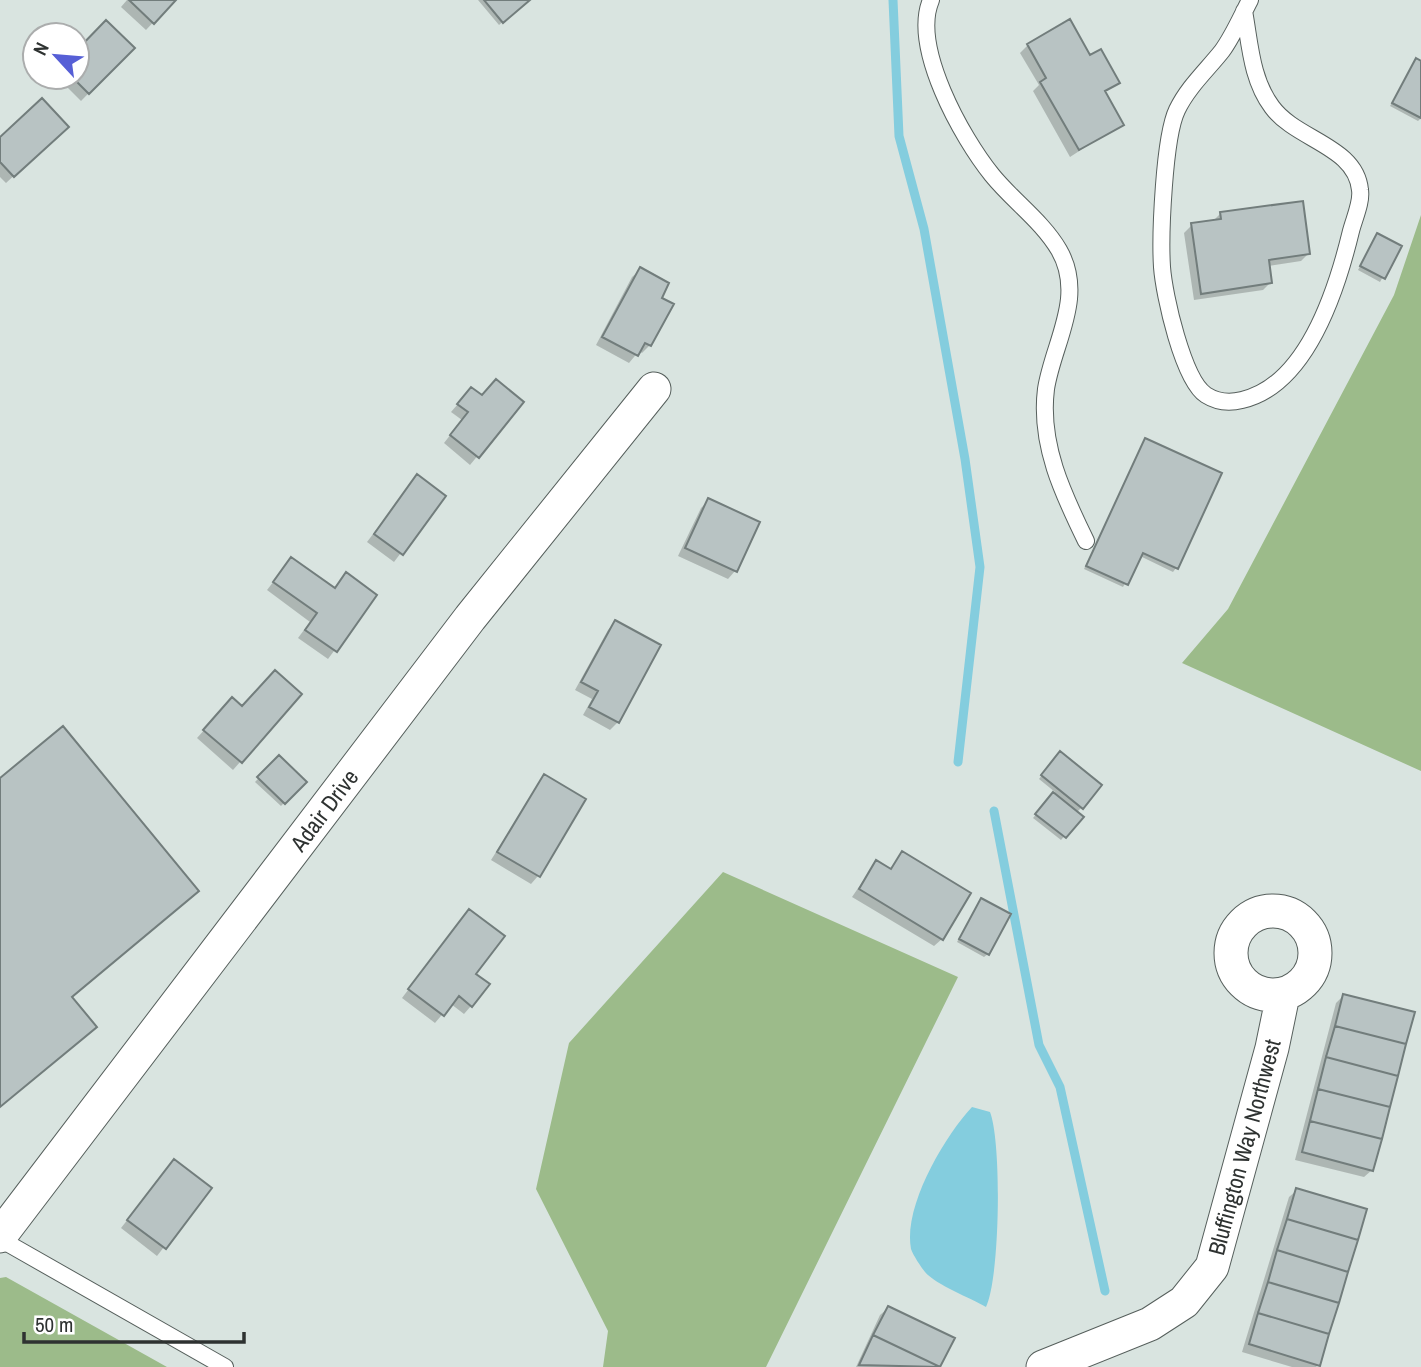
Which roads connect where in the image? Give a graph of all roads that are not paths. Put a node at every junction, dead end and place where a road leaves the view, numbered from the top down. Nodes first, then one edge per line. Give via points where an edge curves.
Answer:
1 (931, 0) edge
2 (1247, 6) edge
3 (654, 389) dead end
4 (1086, 541) dead end
5 (1283, 995) dead end
6 (0, 1237) edge
7 (225, 1367) edge
8 (1043, 1367) edge

1 - 4 lane via 929,55 957,121 992,175 1060,251 1069,280 1067,317 1046,389 1047,430 1056,481
2 - 2 lane via 1223,49 1177,111 1167,145 1162,267 1175,329 1194,380 1206,395 1229,403 1255,397 1282,381 1315,331 1341,275 1361,191 1354,168 1340,153 1295,130 1272,107 1257,81
3 - 6 street, Adair Drive via 470,618
5 - 8 street, Bluffington Way Northwest via 1212,1267 1184,1302 1150,1324
6 - 7 lane

